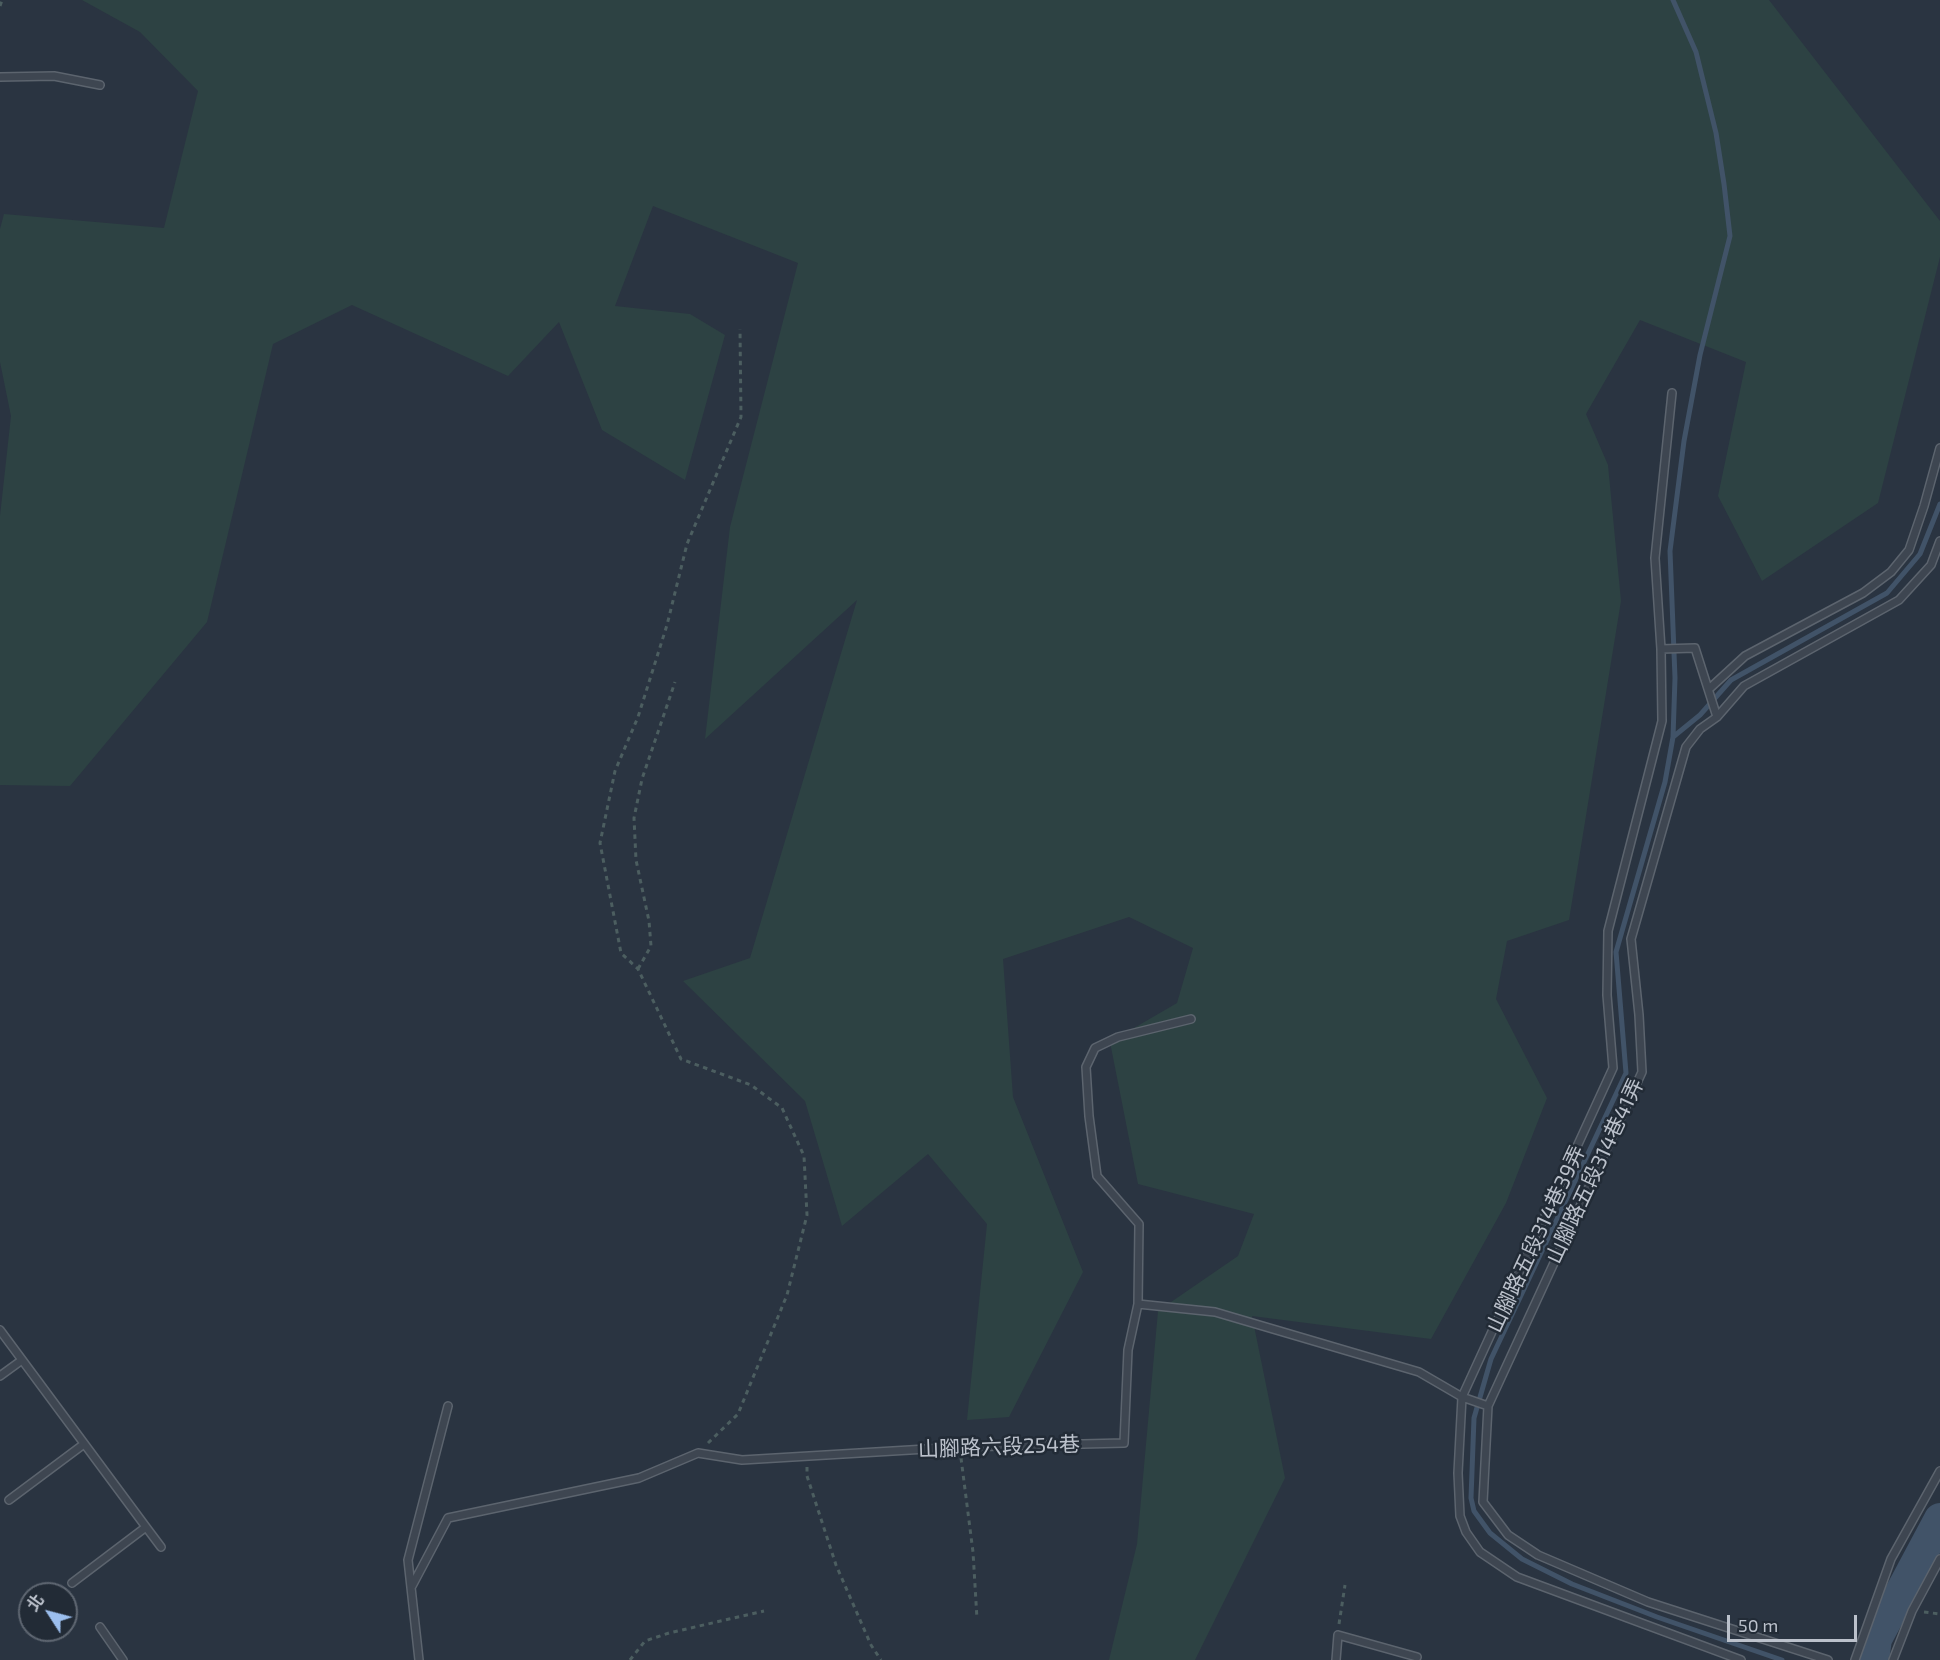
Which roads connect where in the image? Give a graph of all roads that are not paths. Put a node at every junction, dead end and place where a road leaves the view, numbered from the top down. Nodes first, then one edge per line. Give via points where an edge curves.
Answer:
1 (0, 77) edge
2 (100, 85) dead end
3 (1672, 393) dead end
4 (1940, 448) edge
5 (1940, 541) edge
6 (1661, 649) junction
7 (1709, 689) junction
8 (1717, 717) junction
9 (1191, 1019) dead end
10 (1138, 1304) junction
11 (0, 1330) edge
12 (22, 1360) junction
13 (0, 1376) edge
14 (1462, 1397) junction
15 (448, 1406) dead end
16 (1488, 1406) junction
17 (84, 1444) junction
18 (1940, 1470) edge
19 (9, 1500) dead end
20 (146, 1527) junction
21 (161, 1546) dead end
22 (1940, 1559) edge
23 (73, 1582) edge
24 (412, 1586) junction
25 (100, 1628) dead end
26 (1417, 1657) dead end
27 (123, 1660) edge
28 (419, 1660) edge
29 (1336, 1660) edge
30 (1741, 1660) edge
31 (1828, 1660) edge
32 (1855, 1660) edge
33 (1893, 1660) edge

1 - 2 lane via 54,76
3 - 6 lane, 山腳路五段314巷39弄 via 1655,558
4 - 7 lane via 1909,550 1891,572 1863,593 1745,656
5 - 8 lane, 山腳路五段314巷41弄 via 1931,565 1899,600 1744,686
6 - 7 lane via 1695,648
6 - 14 lane, 山腳路五段314巷39弄 via 1662,721 1608,931 1607,995 1613,1068
7 - 8 lane
8 - 16 lane, 山腳路五段314巷41弄 via 1700,729 1686,747 1631,939 1642,1072
9 - 10 lane, 山腳路六段254巷 via 1118,1037 1095,1048 1086,1067 1097,1176 1139,1224
10 - 14 lane via 1215,1312 1419,1372
10 - 24 lane, 山腳路六段254巷 via 1128,1350 1124,1443 960,1447 742,1460 698,1453 639,1478 448,1518
11 - 12 lane
12 - 13 lane
12 - 17 lane
14 - 16 lane
14 - 30 lane, 山腳路五段314巷39弄 via 1460,1516 1480,1552 1517,1577
15 - 24 lane via 408,1560
16 - 31 lane, 山腳路五段314巷41弄 via 1483,1502 1508,1535 1538,1555 1648,1602
17 - 19 lane
17 - 20 lane
18 - 32 lane via 1891,1559
20 - 21 lane
20 - 23 lane
22 - 33 lane via 1912,1611
24 - 28 lane
25 - 27 lane
26 - 29 lane via 1338,1635

